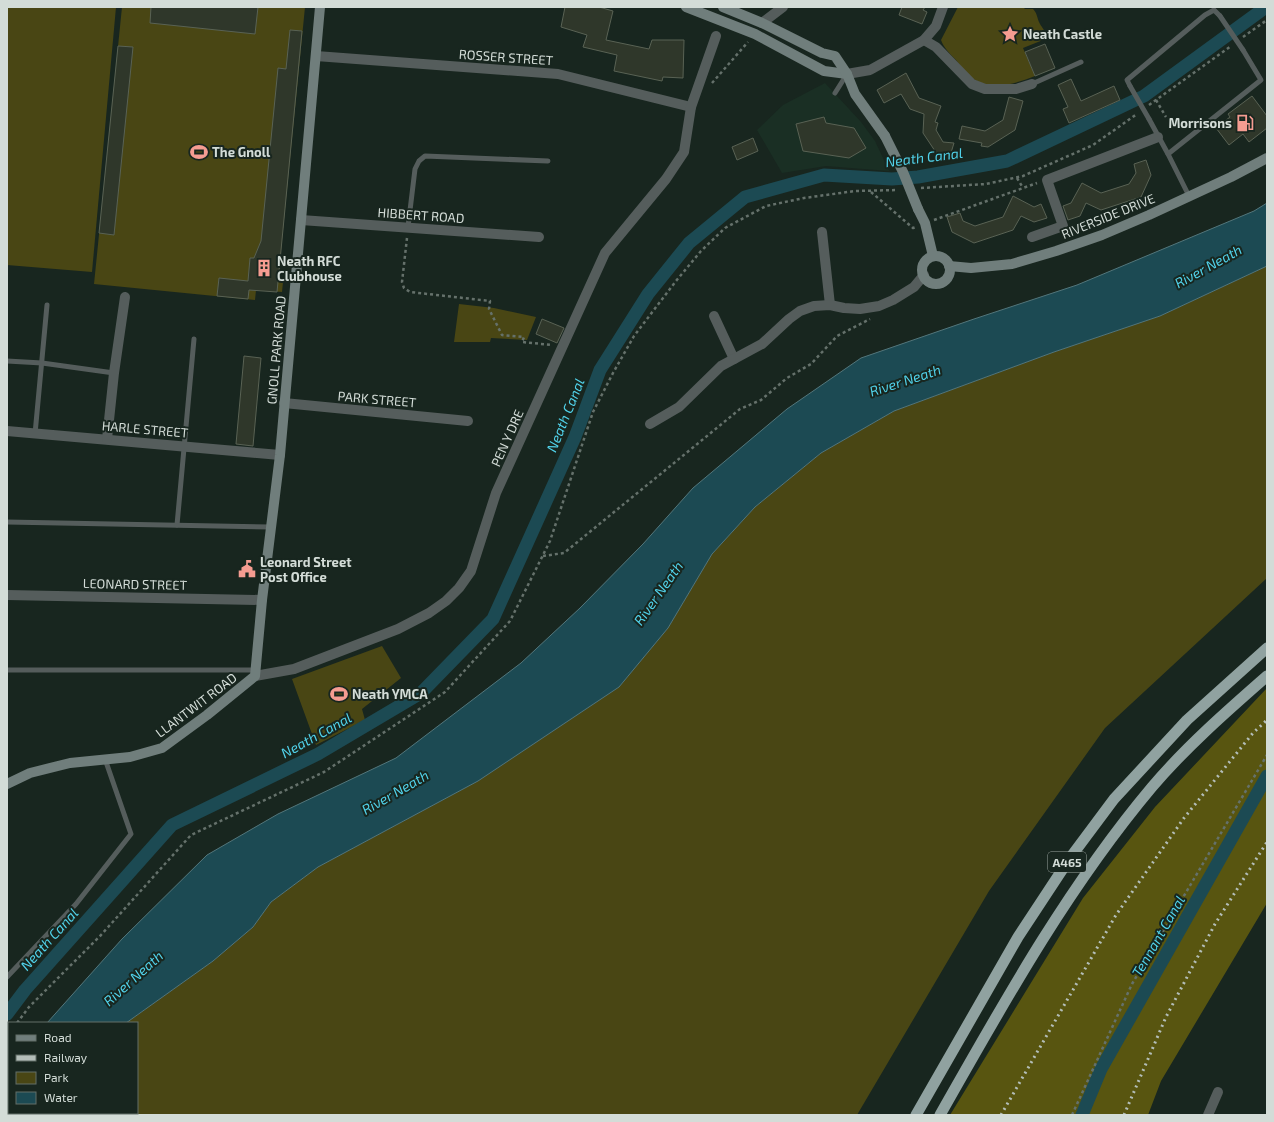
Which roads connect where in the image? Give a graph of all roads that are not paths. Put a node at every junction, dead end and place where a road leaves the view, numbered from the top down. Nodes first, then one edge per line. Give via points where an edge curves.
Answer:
1 (320, 7) edge
2 (686, 7) edge
3 (723, 7) edge
4 (783, 7) edge
5 (943, 7) edge
6 (762, 23) junction
7 (716, 36) dead end
8 (924, 40) junction
9 (316, 56) junction
10 (1081, 62) dead end
11 (847, 74) junction
12 (1032, 84) joint
13 (835, 93) dead end
14 (691, 107) junction
15 (1158, 136) junction
16 (1168, 154) junction
17 (1267, 158) edge
18 (548, 161) dead end
19 (1189, 196) junction
20 (301, 220) junction
21 (408, 227) junction
22 (822, 232) dead end
23 (539, 237) dead end
24 (1032, 237) dead end
25 (933, 256) junction
26 (949, 266) junction
27 (924, 275) junction
28 (125, 297) dead end
29 (47, 305) dead end
30 (830, 305) junction
31 (714, 316) dead end
32 (194, 339) dead end
33 (734, 359) junction
34 (7, 361) edge
35 (42, 363) junction
36 (114, 373) junction
37 (284, 403) junction
38 (468, 420) dead end
39 (650, 424) dead end
40 (7, 431) edge
41 (35, 434) junction
42 (108, 439) junction
43 (185, 446) junction
44 (280, 455) junction
45 (7, 522) edge
46 (177, 525) junction
47 (271, 527) junction
48 (7, 595) edge
49 (262, 600) junction
50 (1267, 648) edge
51 (7, 670) edge
52 (255, 673) junction
53 (1267, 676) edge
54 (105, 759) junction
55 (7, 784) edge
56 (7, 977) edge
57 (1218, 1092) dead end
58 (916, 1115) edge
59 (940, 1115) edge
60 (1208, 1115) edge

1 - 9 main road, GNOLL PARK ROAD
2 - 11 main road via 755,34 824,71
3 - 6 main road
4 - 6 street
5 - 8 street via 936,26
6 - 11 main road via 822,53 835,56
7 - 14 street, PEN Y DRE
8 - 11 street via 870,70
8 - 12 street via 936,47 972,84 985,89 1016,89
9 - 14 street, ROSSER STREET via 558,74
9 - 20 main road, GNOLL PARK ROAD
10 - 12 lane
11 - 13 lane
11 - 25 main road, bridge via 855,94 885,136 903,172
14 - 52 street, PEN Y DRE via 684,152 666,179 605,253 496,493 471,571 459,588 446,602 398,629 294,669
15 - 16 lane
15 - 16 lane, bridge via 1127,80 1214,10 1261,80
15 - 24 street, RIVERSIDE DRIVE via 1047,180 1063,226
16 - 19 lane
17 - 19 main road, RIVERSIDE DRIVE
18 - 21 lane via 425,156 415,169
19 - 26 main road, RIVERSIDE DRIVE via 1102,235 1012,264 971,268
20 - 21 street, HIBBERT ROAD
20 - 37 main road, GNOLL PARK ROAD
21 - 23 street, HIBBERT ROAD
22 - 30 street
25 - 26 main road, RIVERSIDE DRIVE via 945,259
25 - 27 main road via 923,266
26 - 27 main road via 949,275 938,283 930,282
27 - 30 street via 914,287 879,306 860,309
28 - 36 street
29 - 35 lane
30 - 33 street via 814,306 800,311 788,318 762,344
31 - 33 street
32 - 43 lane
33 - 39 street via 722,366 679,407
34 - 35 lane
35 - 36 lane
35 - 41 lane
36 - 42 street
37 - 38 street, PARK STREET
37 - 44 main road, GNOLL PARK ROAD
40 - 41 street, HARLE STREET
41 - 42 street, HARLE STREET
42 - 43 street, HARLE STREET
43 - 44 street, HARLE STREET
43 - 46 lane
44 - 47 main road, GNOLL PARK ROAD
45 - 46 lane
46 - 47 lane
47 - 49 main road, GNOLL PARK ROAD
48 - 49 street, LEONARD STREET
49 - 52 main road, LLANTWIT ROAD
50 - 58 highway, A465 via 1188,720 1141,768 1106,810 1070,858 1018,937
51 - 52 lane
52 - 54 main road, LLANTWIT ROAD via 207,715 162,748 130,757
53 - 59 highway, A465 via 1192,744 1152,786 1108,842 1004,1002
54 - 55 main road, LLANTWIT ROAD via 57,766 30,773
54 - 56 lane via 131,834 76,904
57 - 60 street

